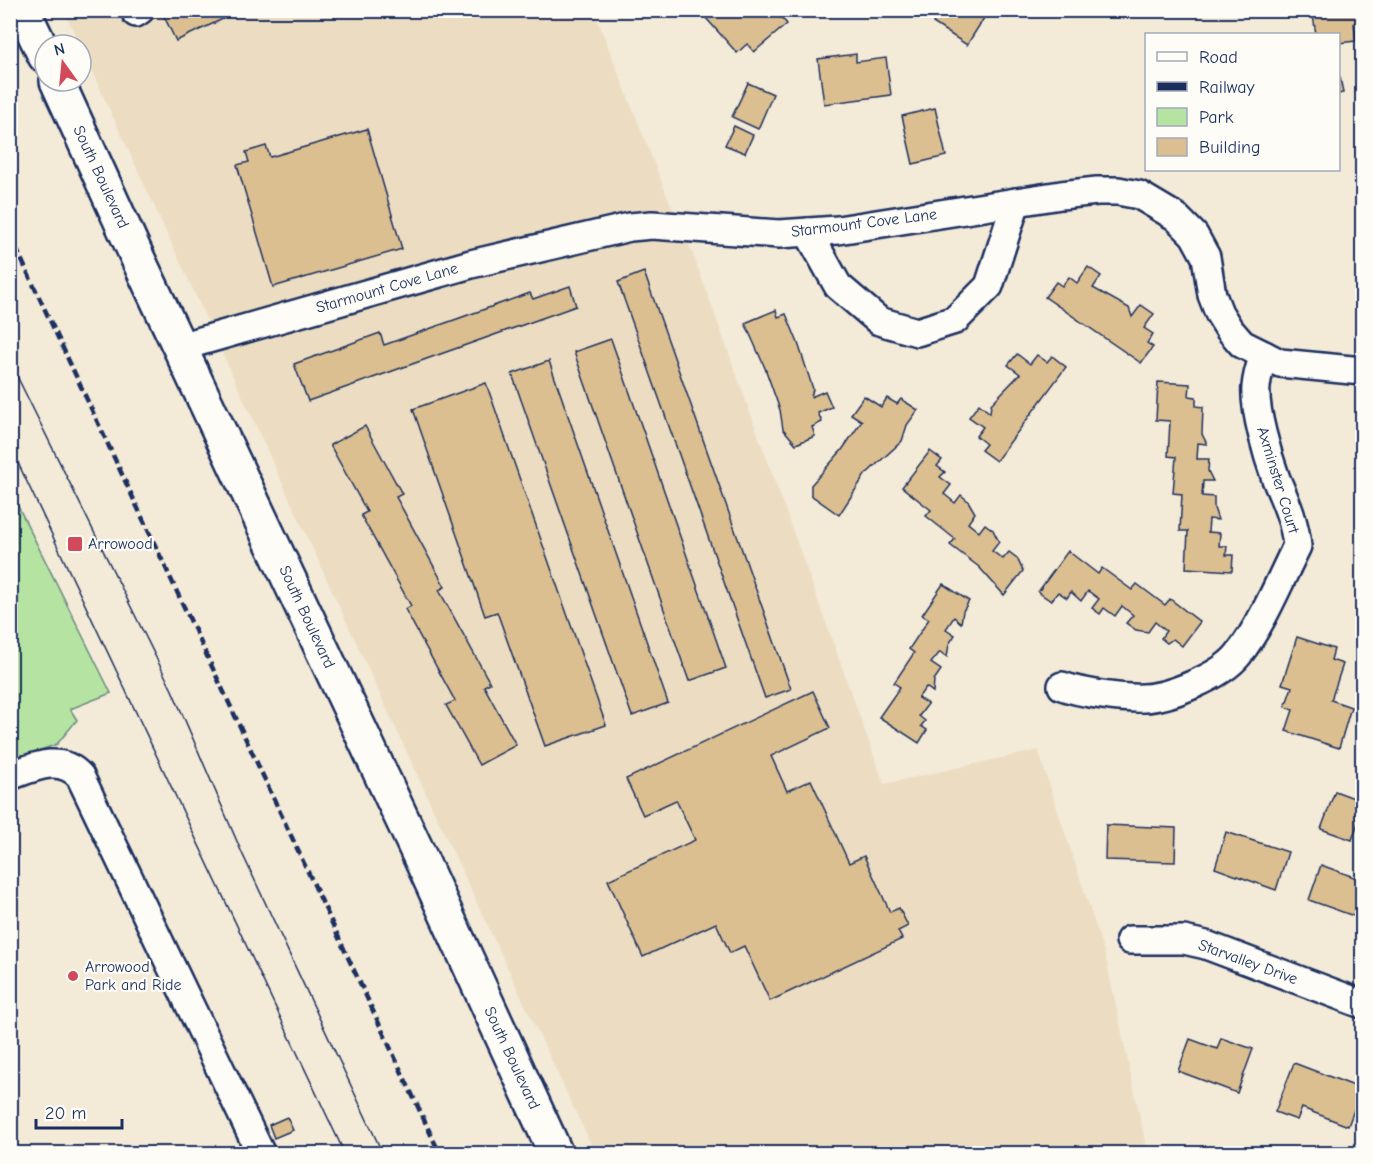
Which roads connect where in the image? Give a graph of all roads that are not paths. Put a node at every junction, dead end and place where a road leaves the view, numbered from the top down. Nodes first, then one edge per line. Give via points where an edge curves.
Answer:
1 (23, 10) edge
2 (34, 33) edge
3 (63, 93) edge
4 (1016, 202) junction
5 (808, 232) junction
6 (180, 347) junction
7 (1264, 355) junction
8 (1362, 371) edge
9 (1062, 686) dead end
10 (10, 776) edge
11 (1130, 940) dead end
12 (1362, 1004) edge
13 (261, 1154) edge
14 (556, 1154) edge

1 - 2 main road
3 - 6 main road, South Boulevard
4 - 5 street, Starmount Cove Lane
4 - 5 street via 989,286 955,320 917,333 879,321 838,286
4 - 7 street, Starmount Cove Lane via 1118,191 1139,195 1176,217 1194,235 1206,257 1212,295 1229,329 1242,344
5 - 6 street, Starmount Cove Lane via 630,227 461,266
6 - 14 main road, South Boulevard
7 - 8 street, Starmount Cove Lane via 1280,363
7 - 9 street, Axminster Court via 1255,390 1260,421 1297,546 1265,612 1237,656 1211,676 1173,693 1143,698 1078,692
10 - 13 street via 53,763 73,768 80,776
11 - 12 street, Starvalley Drive via 1184,940 1206,945

